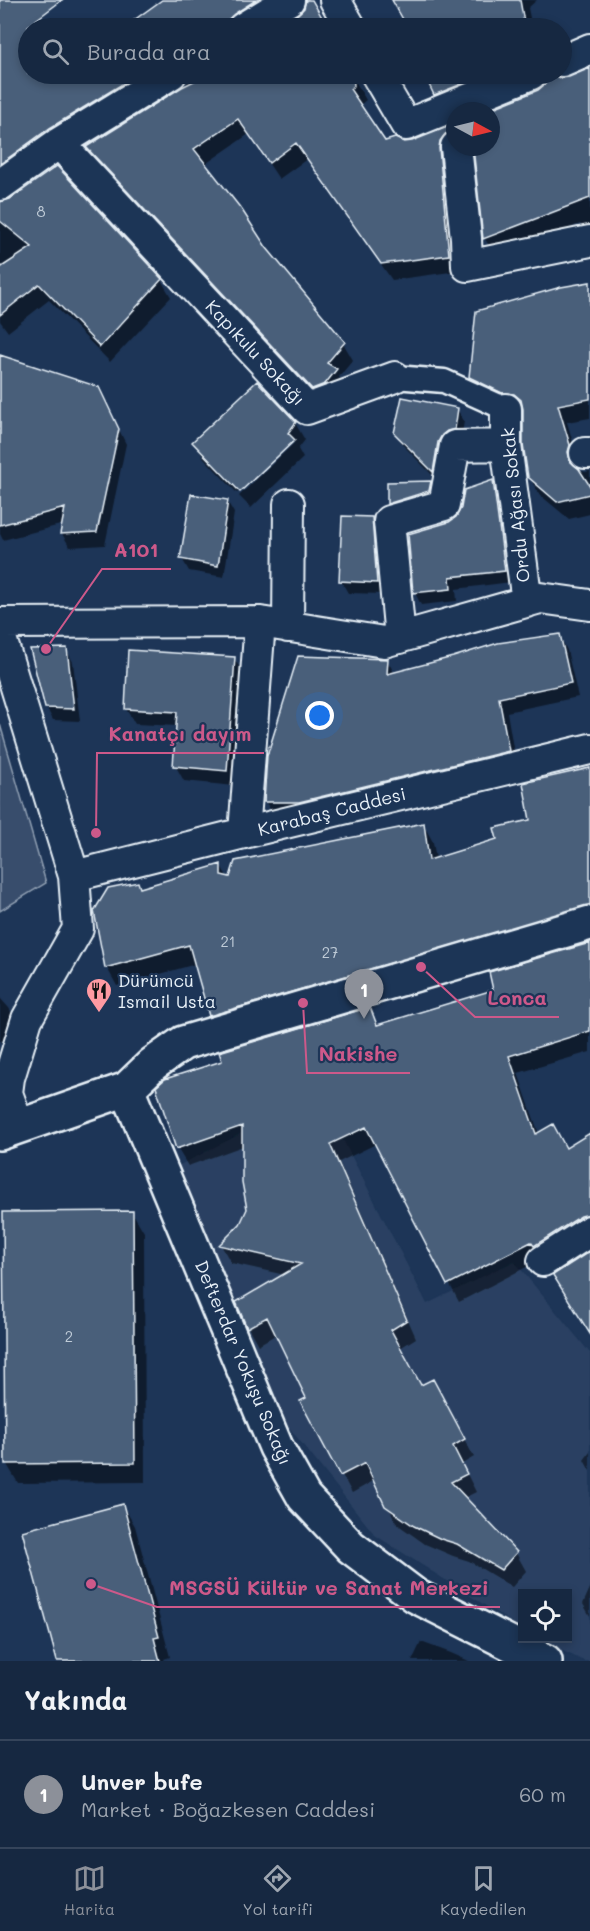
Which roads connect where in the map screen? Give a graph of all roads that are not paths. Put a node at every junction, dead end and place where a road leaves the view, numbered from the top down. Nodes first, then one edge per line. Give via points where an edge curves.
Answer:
1 (289, 0) edge
2 (335, 0) edge
3 (259, 18) edge
4 (345, 18) edge
5 (590, 49) edge
6 (572, 56) edge
7 (155, 84) edge
8 (382, 84) edge
9 (506, 84) edge
10 (462, 102) edge
11 (446, 108) edge
12 (58, 144) junction
13 (457, 156) edge
14 (0, 185) edge
15 (590, 241) edge
16 (395, 377) joint
17 (506, 409) joint
18 (506, 445) junction
19 (289, 504) dead end
20 (526, 602) junction
21 (590, 605) edge
22 (0, 623) edge
23 (274, 625) junction
24 (0, 636) edge
25 (400, 638) junction
26 (590, 749) edge
27 (244, 833) junction
28 (74, 876) junction
29 (590, 923) edge
30 (590, 940) edge
31 (153, 1064) junction
32 (127, 1089) junction
33 (10, 1130) edge
34 (590, 1231) edge
35 (543, 1261) dead end
36 (545, 1661) edge

1 - 3 street
2 - 4 street
5 - 6 street
7 - 12 street
8 - 11 street via 406,125
9 - 10 street
12 - 14 street
12 - 16 street, Kapıkulu Sokağı via 307,410
13 - 15 street via 467,266
16 - 17 street, Kapıkulu Sokağı via 444,381
17 - 18 street, Ordu Ağası Sokak
18 - 20 street, Ordu Ağası Sokak
18 - 25 street via 455,447 444,505 389,521
19 - 23 street
20 - 21 street via 540,598
20 - 25 street
22 - 23 street
23 - 25 street via 384,642
23 - 27 street
24 - 28 street
26 - 27 street, Karabaş Caddesi
27 - 28 street, Karabaş Caddesi
28 - 33 street via 78,929 27,1019 9,1078
29 - 31 main road via 183,1043
30 - 31 main road via 172,1066
31 - 32 main road
32 - 33 main road
32 - 36 main road, Defterdar Yokuşu Sokağı via 276,1447 304,1497 351,1547 416,1596
34 - 35 street

